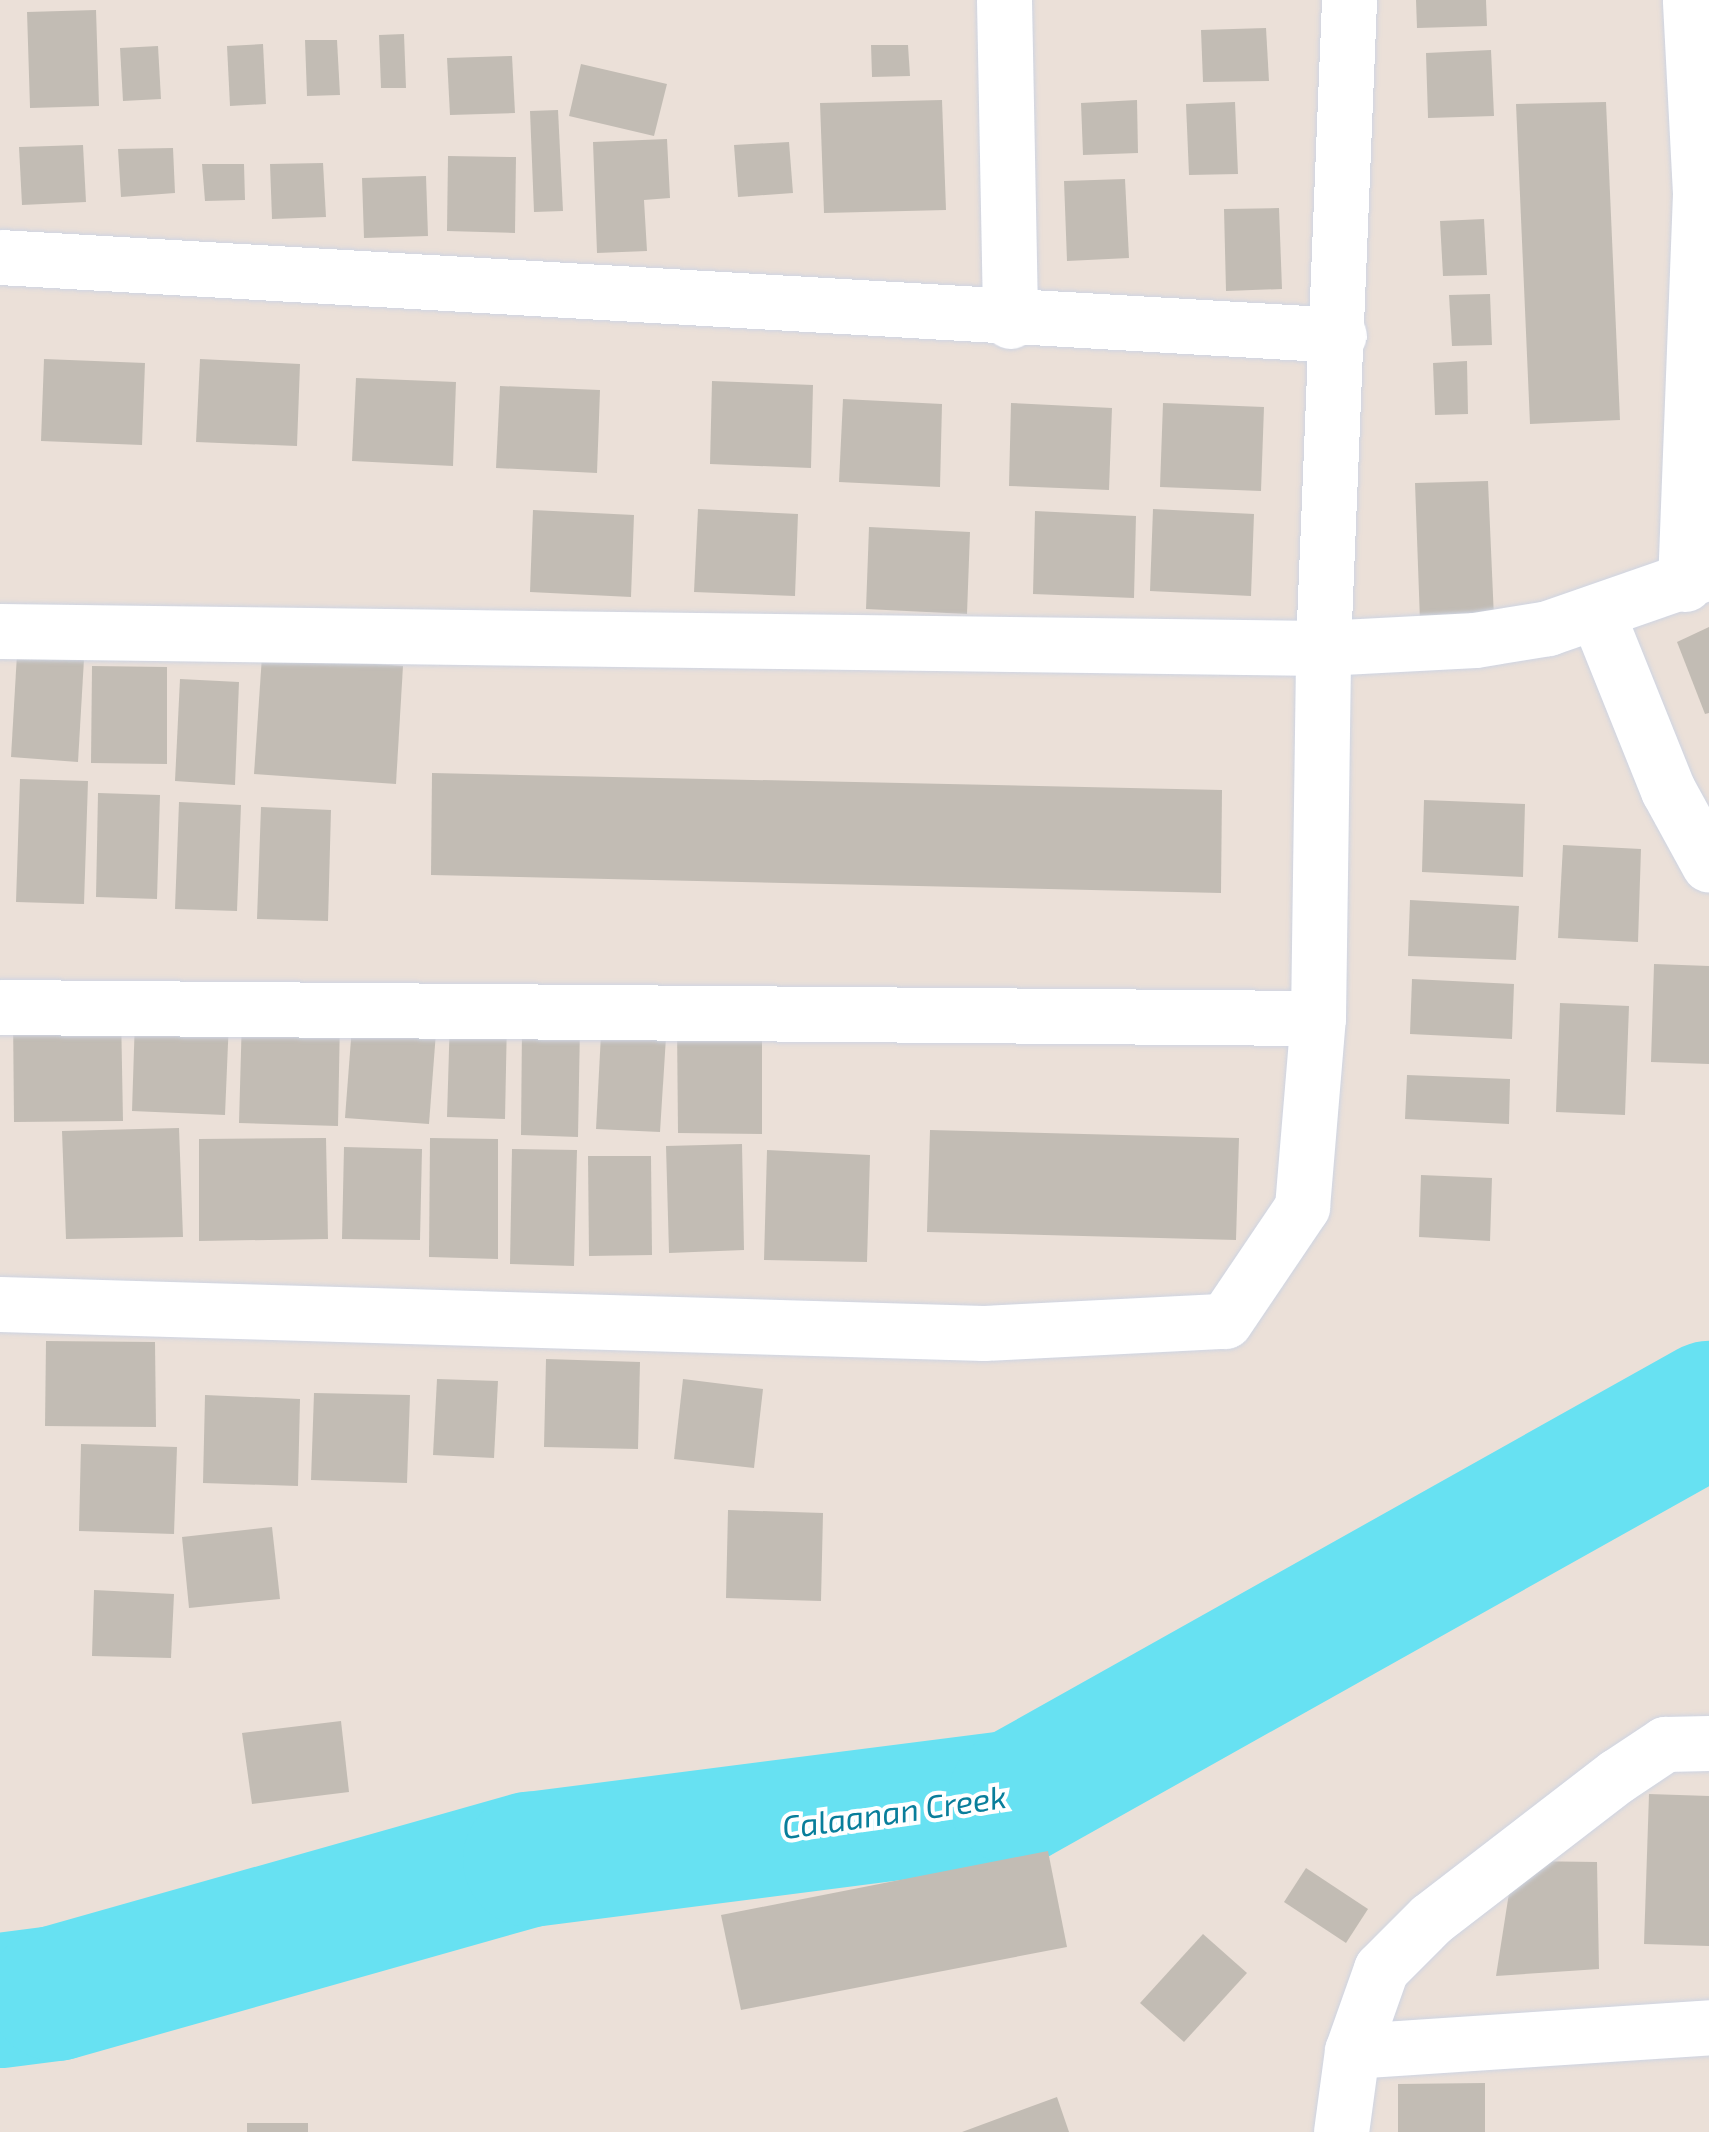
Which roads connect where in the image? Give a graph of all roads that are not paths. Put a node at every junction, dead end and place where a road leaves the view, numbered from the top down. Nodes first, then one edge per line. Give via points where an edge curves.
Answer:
1 (1004, 0) edge
2 (1349, 0) edge
3 (1690, 0) edge
4 (1705, 191) edge
5 (0, 243) edge
6 (0, 257) edge
7 (1010, 321) junction
8 (1339, 335) junction
9 (1697, 578) edge
10 (1598, 616) junction
11 (0, 630) edge
12 (1322, 648) junction
13 (1709, 864) edge
14 (1, 1006) edge
15 (1318, 1018) junction
16 (0, 1043) edge
17 (0, 1304) edge
18 (1709, 1743) edge
19 (1709, 2027) edge
20 (1352, 2051) junction
21 (1341, 2132) edge

1 - 7 street
2 - 8 street
3 - 4 street
4 - 9 street
5 - 6 street
6 - 7 street
7 - 8 street
8 - 12 street
9 - 10 street
10 - 12 street via 1475,640
10 - 13 street via 1668,790
11 - 12 street
12 - 15 street
14 - 15 street
14 - 16 street
15 - 17 street via 1302,1207 1225,1321 984,1334
18 - 20 street via 1665,1744 1431,1919 1381,1969
19 - 20 street
20 - 21 street

